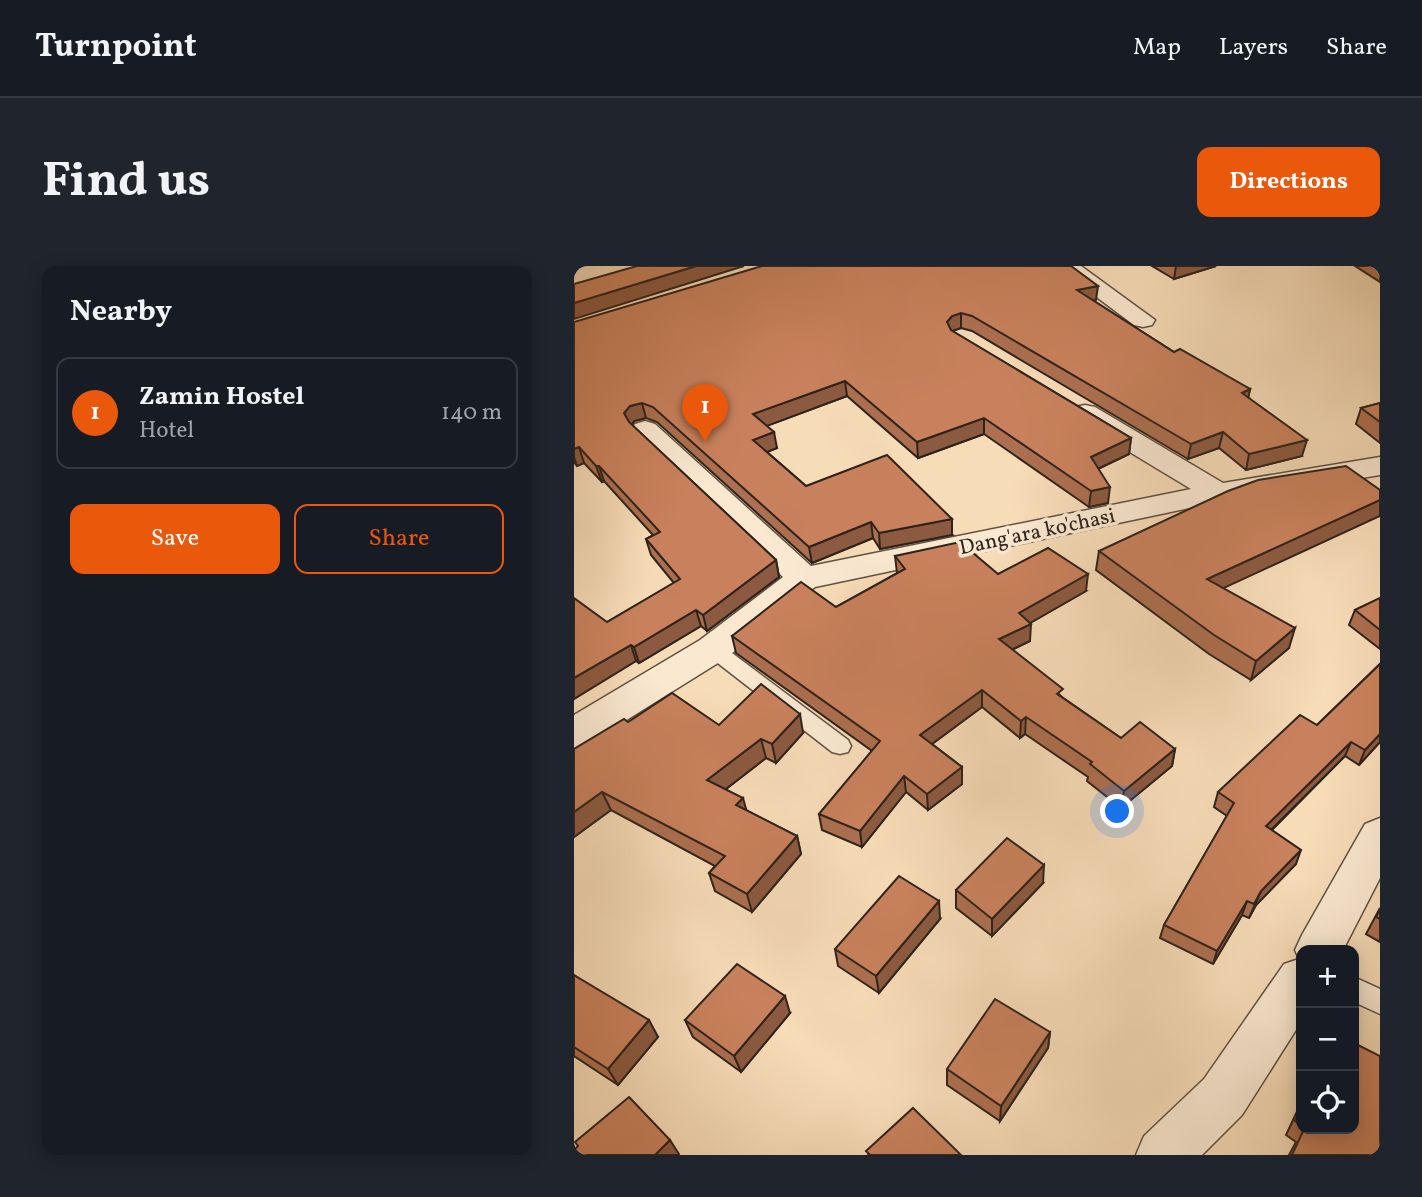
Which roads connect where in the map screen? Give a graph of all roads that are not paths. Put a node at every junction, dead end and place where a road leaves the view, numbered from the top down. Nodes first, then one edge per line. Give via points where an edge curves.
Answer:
1 (1066, 266) edge
2 (1143, 320) dead end
3 (1065, 401) edge
4 (645, 430) dead end
5 (1380, 466) edge
6 (1218, 493) junction
7 (804, 578) junction
8 (713, 649) junction
9 (574, 734) edge
10 (840, 746) dead end
11 (1380, 836) edge
12 (1322, 945) edge
13 (1296, 988) edge
14 (1359, 992) edge
15 (1380, 1002) edge
16 (1163, 1155) edge

1 - 2 street
3 - 6 street
4 - 7 street
5 - 6 street, Dang'ara ko'chasi
6 - 7 street, Dang'ara ko'chasi
7 - 8 street, Dang'ara ko'chasi
8 - 9 street, Dang'ara ko'chasi
8 - 10 lane
11 - 12 street
13 - 16 street via 1223,1097
14 - 15 lane

